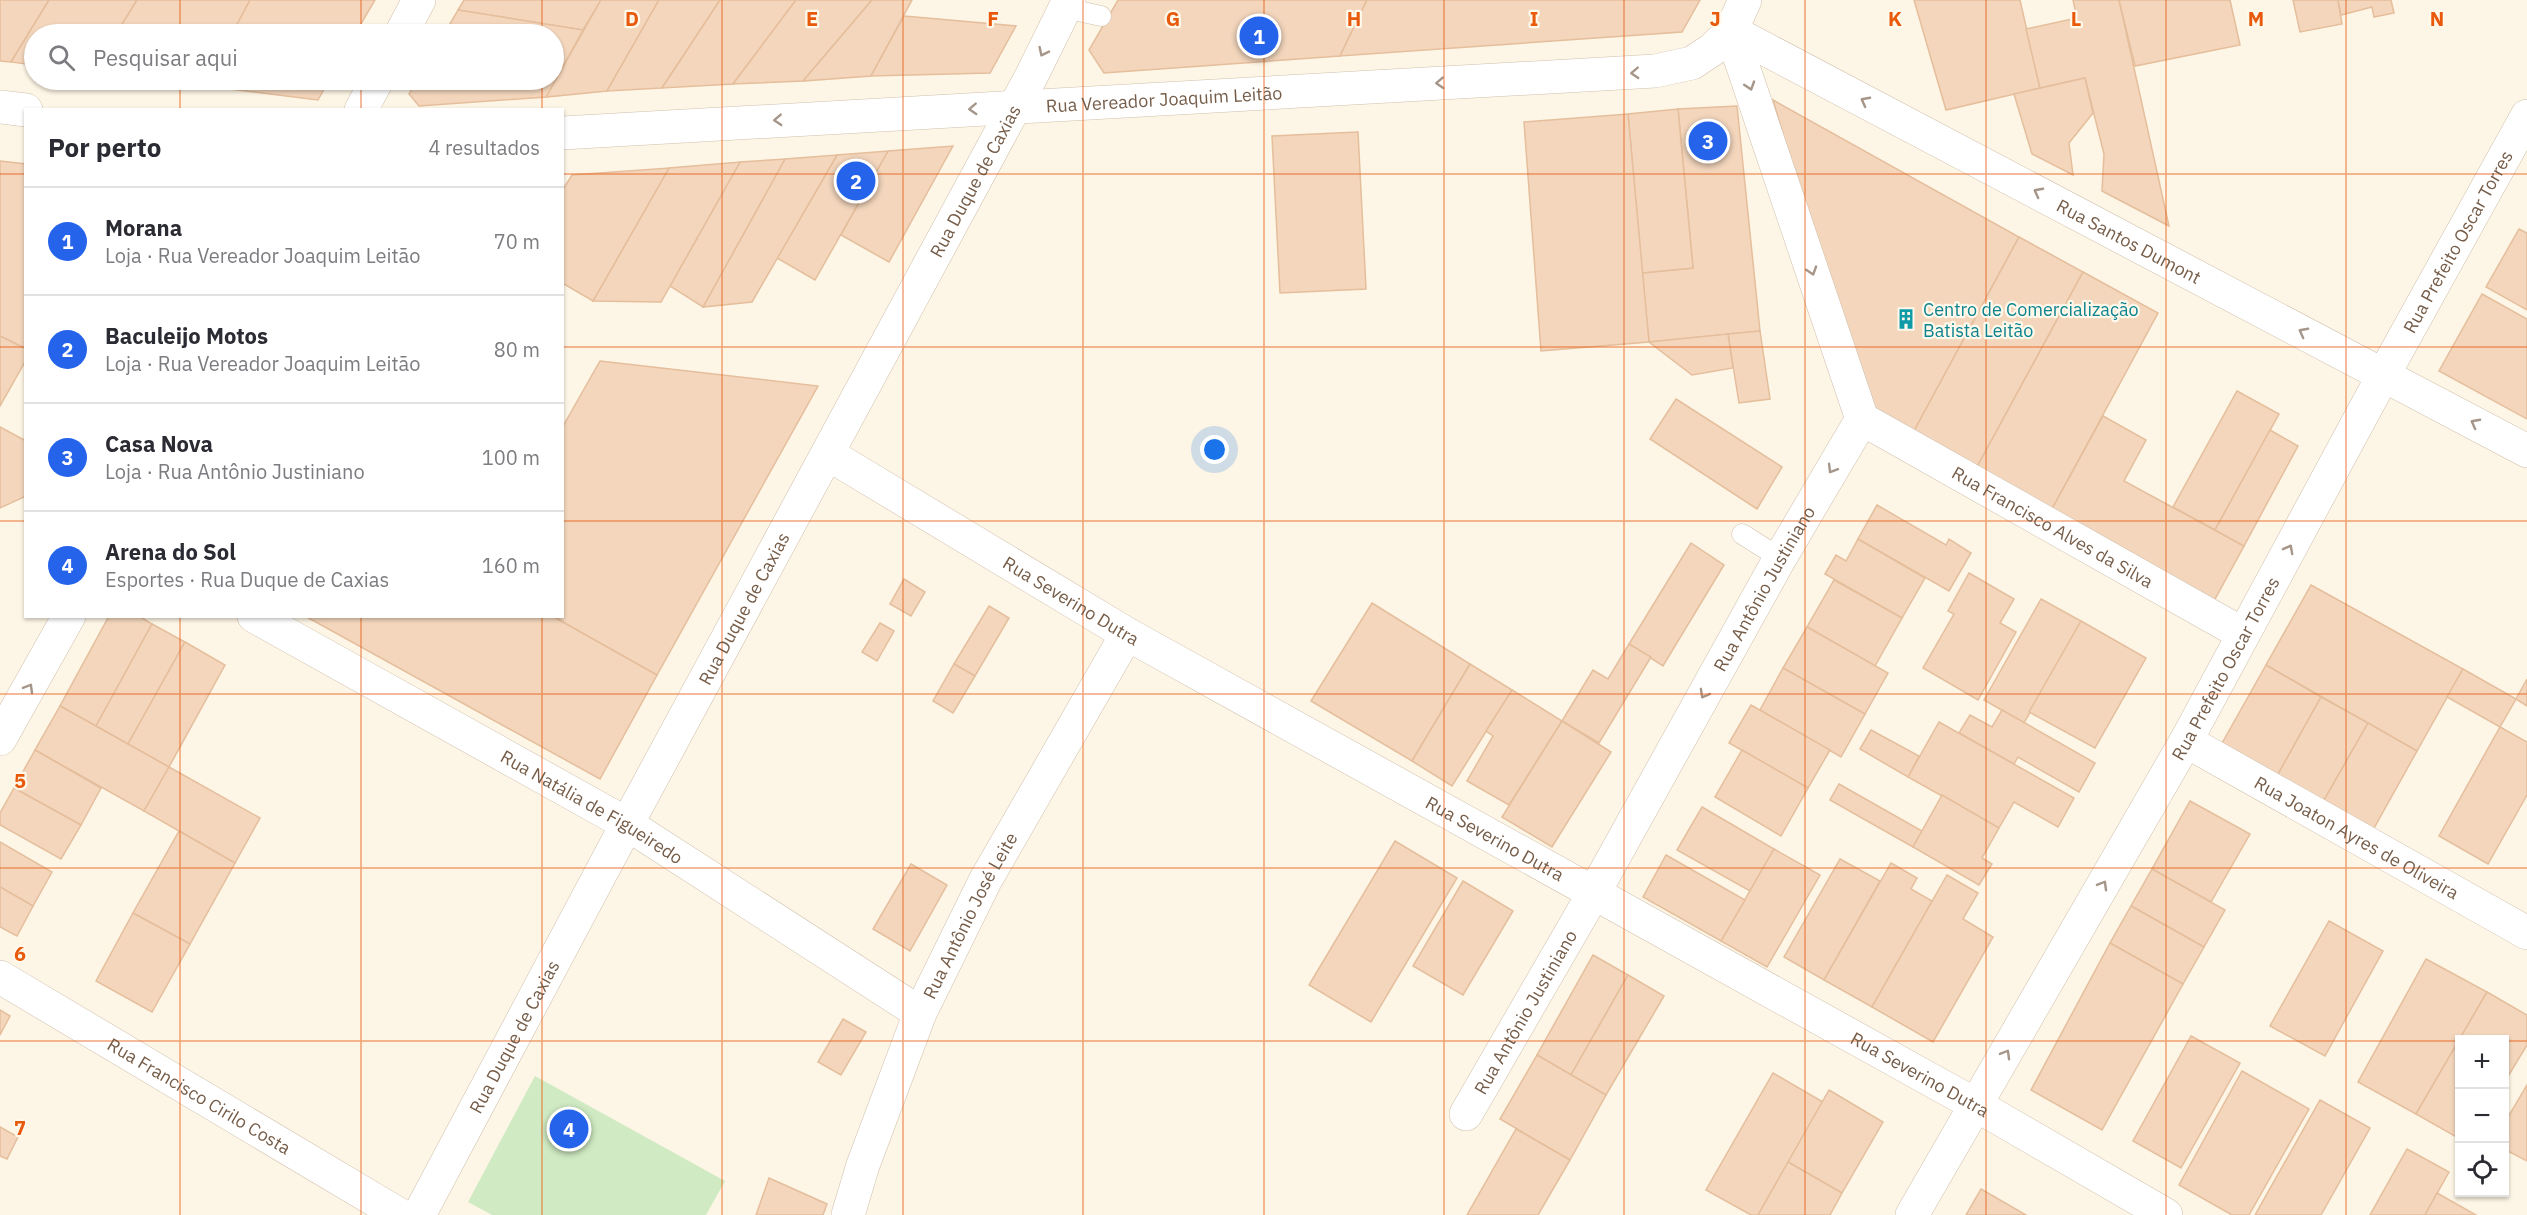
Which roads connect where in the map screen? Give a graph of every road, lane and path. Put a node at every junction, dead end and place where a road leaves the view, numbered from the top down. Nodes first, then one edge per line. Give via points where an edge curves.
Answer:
1 (419, 0) edge
2 (1745, 0) edge
3 (1067, 4) edge
4 (1101, 16) dead end
5 (406, 24) edge
6 (1731, 31) junction
7 (372, 90) edge
8 (1014, 106) junction
9 (0, 107) edge
10 (362, 108) edge
11 (24, 110) edge
12 (2527, 116) edge
13 (564, 133) edge
14 (2384, 374) junction
15 (1862, 419) junction
16 (2527, 451) edge
17 (828, 454) junction
18 (1742, 534) dead end
19 (1780, 558) junction
20 (68, 618) edge
21 (258, 618) edge
22 (1127, 633) junction
23 (2243, 634) junction
24 (0, 739) edge
25 (2186, 741) junction
26 (627, 824) junction
27 (1595, 891) junction
28 (2527, 933) edge
29 (0, 977) edge
30 (920, 1013) junction
31 (1977, 1105) junction
32 (1466, 1114) dead end
33 (400, 1215) edge
34 (419, 1215) edge
35 (848, 1215) edge
36 (1912, 1215) edge
37 (2166, 1215) edge

1 - 5 street
2 - 6 street
3 - 4 lane
3 -> 8 street, Rua Duque de Caxias
6 -> 8 street, Rua Vereador Joaquim Leitão via 1692,63 1655,71
14 -> 6 street, Rua Santos Dumont
6 -> 15 street
7 - 10 street
8 -> 13 street, Rua Vereador Joaquim Leitão
8 - 17 street, Rua Duque de Caxias
9 - 11 street
12 - 14 street, Rua Prefeito Oscar Torres
16 -> 14 street, Rua Santos Dumont
23 -> 14 street, Rua Prefeito Oscar Torres
15 -> 19 street, Rua Antônio Justiniano
15 - 23 street, Rua Francisco Alves da Silva
17 - 22 street, Rua Severino Dutra
17 - 26 street, Rua Duque de Caxias
18 - 19 lane
19 -> 27 street, Rua Antônio Justiniano
24 -> 20 street
21 - 26 street, Rua Natália de Figueiredo
22 - 27 street, Rua Severino Dutra
22 - 30 street, Rua Antônio José Leite via 985,881
23 - 25 street, Rua Prefeito Oscar Torres
25 - 28 street, Rua Joaton Ayres de Oliveira
31 -> 25 street, Rua Prefeito Oscar Torres
26 - 30 street, Rua Natália de Figueiredo
26 - 34 street, Rua Duque de Caxias
27 - 31 street, Rua Severino Dutra
27 - 32 street, Rua Antônio Justiniano
29 - 33 street, Rua Francisco Cirilo Costa
30 - 35 street, Rua Antônio José Leite
31 - 36 street, Rua Prefeito Oscar Torres
31 - 37 street, Rua Severino Dutra

